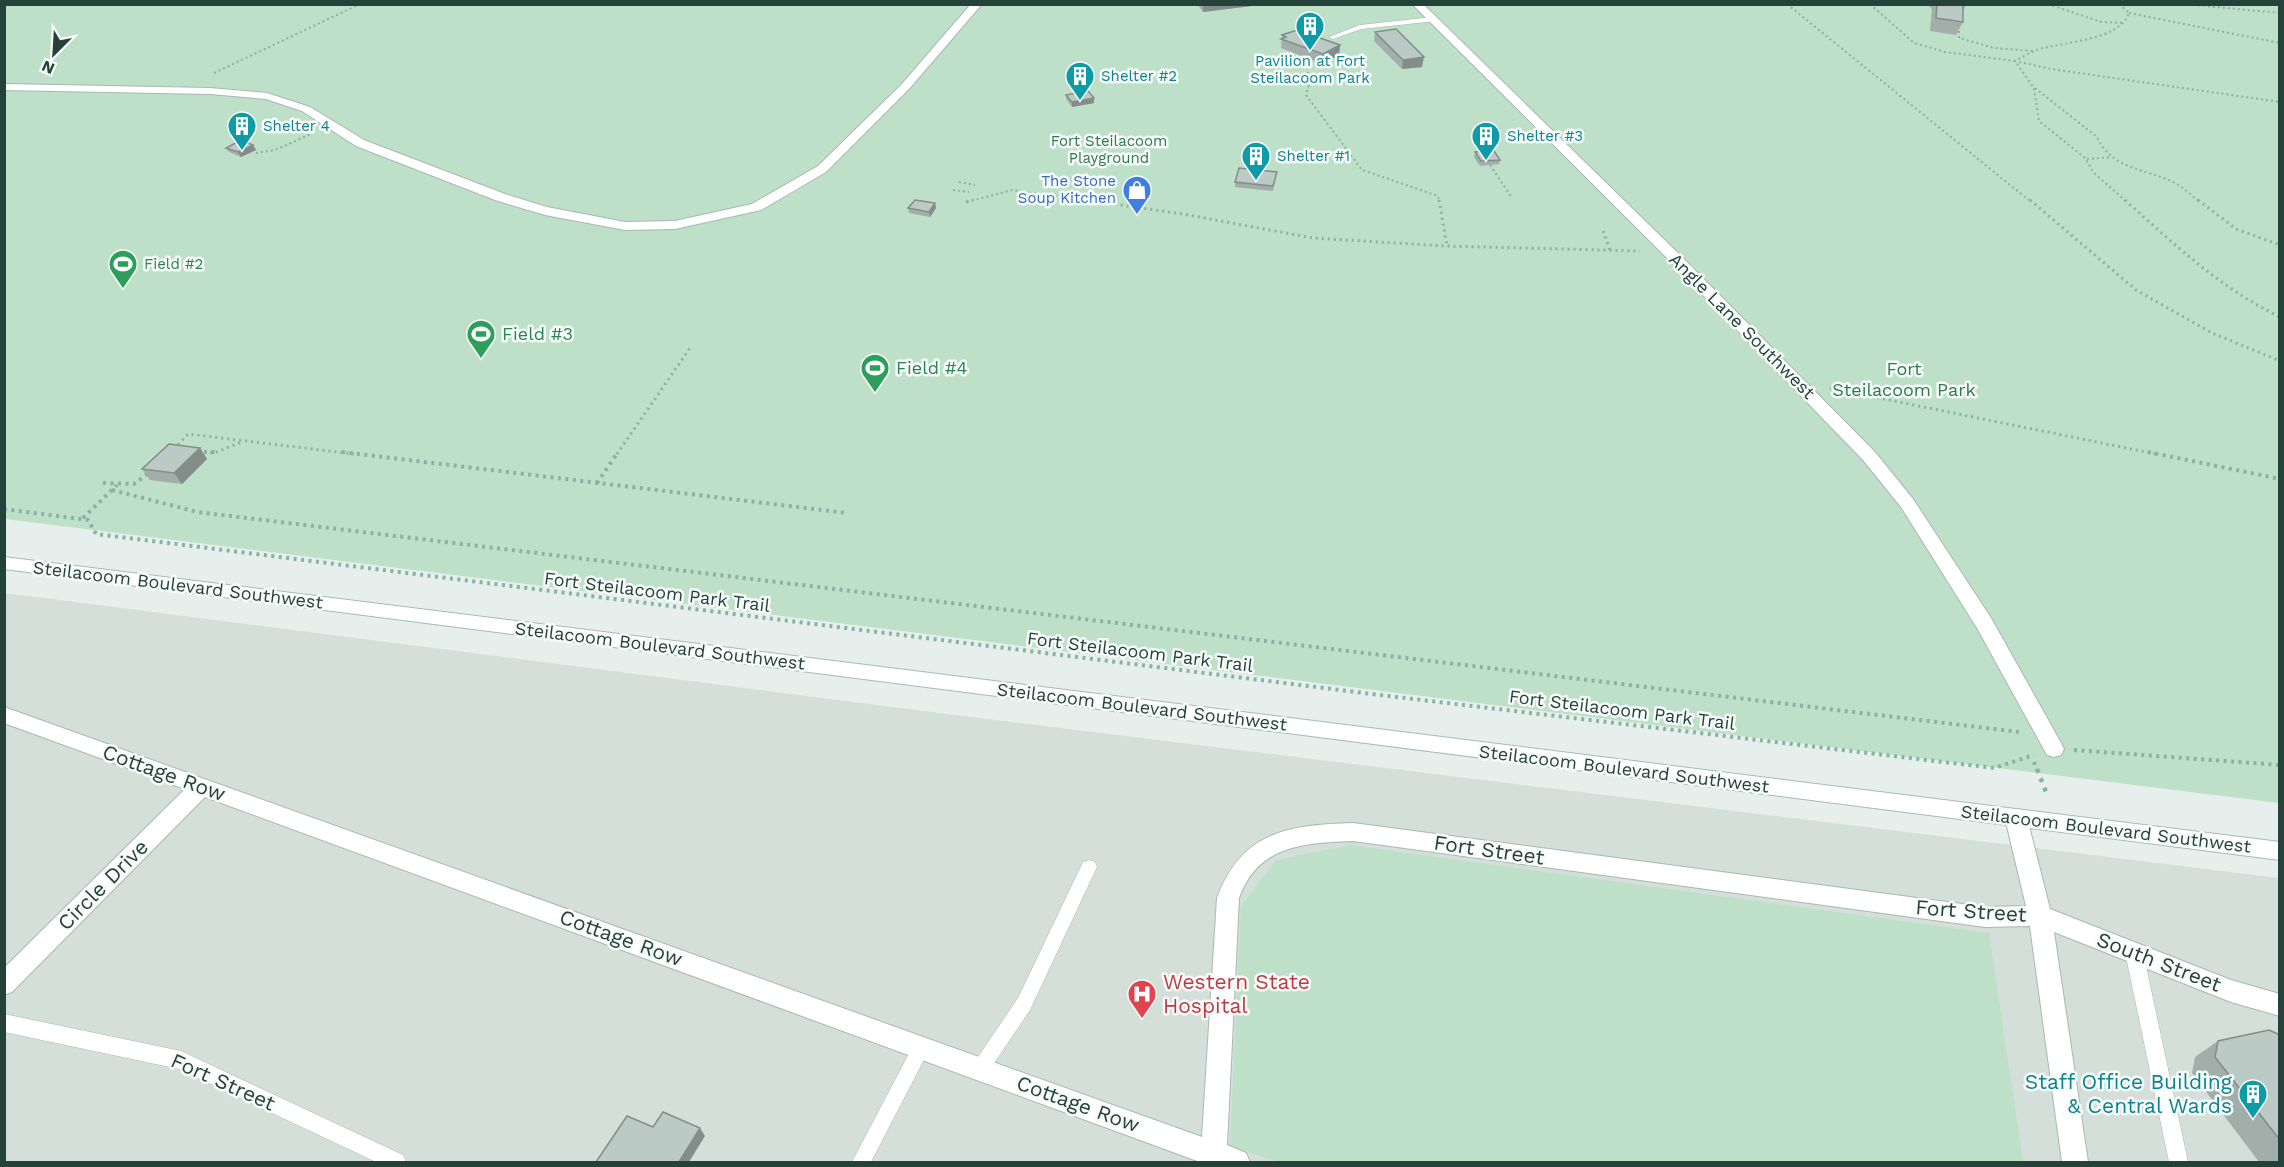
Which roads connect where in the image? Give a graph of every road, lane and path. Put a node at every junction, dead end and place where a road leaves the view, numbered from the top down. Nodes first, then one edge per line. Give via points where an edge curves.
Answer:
1 (360, 4) edge
2 (977, 4) edge
3 (1417, 4) edge
4 (1787, 4) edge
5 (1870, 4) edge
6 (2048, 4) edge
7 (2183, 4) edge
8 (2119, 5) edge
9 (2129, 13) junction
10 (2280, 13) edge
11 (1433, 19) junction
12 (2127, 23) junction
13 (1957, 24) edge
14 (1333, 37) dead end
15 (2280, 43) edge
16 (2034, 51) junction
17 (2015, 61) junction
18 (1307, 72) dead end
19 (4, 87) edge
20 (2034, 88) junction
21 (189, 91) junction
22 (2280, 102) edge
23 (319, 130) dead end
24 (256, 153) dead end
25 (2112, 157) junction
26 (2087, 159) junction
27 (1490, 165) edge
28 (959, 182) dead end
29 (975, 185) dead end
30 (952, 190) dead end
31 (969, 192) dead end
32 (1512, 198) dead end
33 (966, 202) dead end
34 (1603, 231) dead end
35 (2280, 245) edge
36 (1447, 246) junction
37 (1610, 250) junction
38 (1673, 256) junction
39 (2280, 317) edge
40 (690, 348) dead end
41 (2280, 361) edge
42 (1798, 381) junction
43 (244, 441) junction
44 (174, 449) junction
45 (184, 450) edge
46 (194, 451) edge
47 (166, 457) edge
48 (158, 465) edge
49 (2280, 479) edge
50 (103, 483) dead end
51 (597, 483) junction
52 (117, 485) junction
53 (112, 490) junction
54 (4, 509) edge
55 (847, 513) dead end
56 (82, 519) junction
57 (4, 563) edge
58 (4, 715) edge
59 (2050, 742) junction
60 (2032, 756) junction
61 (2280, 765) edge
62 (202, 786) junction
63 (2046, 792) dead end
64 (2016, 818) junction
65 (2280, 851) edge
66 (1089, 867) dead end
67 (2040, 916) junction
68 (2134, 952) junction
69 (4, 984) edge
70 (2280, 1005) edge
71 (4, 1023) edge
72 (921, 1048) junction
73 (980, 1069) junction
74 (1222, 1160) edge
75 (396, 1162) edge
76 (861, 1162) edge
77 (2075, 1162) edge
78 (2179, 1162) edge

1 - 21 path via 207,76
2 - 21 street via 905,87 822,169 756,207 675,225 625,226 544,211 360,143 288,102 267,96
3 - 11 street, Angle Lane Southwest
4 - 41 path via 2136,290 2212,333
5 - 17 path via 1914,43 1945,52
6 - 12 path via 2101,22
7 - 10 path
8 - 9 path
9 - 12 path
9 - 15 path
11 - 14 lane via 1360,27
11 - 38 street, Angle Lane Southwest
12 - 16 path via 2115,31
13 - 16 path via 1959,38 1994,48
16 - 17 path
17 - 20 path
17 - 22 path
18 - 36 path via 1311,77 1306,95 1362,170 1438,196
19 - 21 street
20 - 25 path via 2097,137 2102,149
20 - 26 path via 2039,121
23 - 24 path via 275,150
25 - 26 path
25 - 35 path via 2176,184 2236,229
26 - 39 path via 2092,171 2190,258 2253,306
27 - 32 path
28 - 29 path
30 - 31 path
33 - 36 path via 998,192 1034,192 1313,238
34 - 37 path
36 - 37 path
37 - 38 path
38 - 42 street, Angle Lane Southwest
40 - 51 path
42 - 49 path
42 - 59 street, Angle Lane Southwest via 1907,503 1984,623
43 - 44 path via 188,434
43 - 46 path via 214,453
43 - 51 path
44 - 45 path
44 - 47 path
48 - 52 path via 142,481
50 - 52 path
51 - 55 path
52 - 53 path
53 - 56 path
53 - 59 path via 197,512
54 - 56 path, Fort Steilacoom Park Trail
56 - 60 path, Fort Steilacoom Park Trail via 88,520 96,534 1376,695 1994,768
57 - 64 street, Steilacoom Boulevard Southwest
58 - 62 street, Cottage Row
59 - 60 path, Fort Steilacoom Park Trail
59 - 61 path, Fort Steilacoom Park Trail
60 - 63 path
62 - 69 street, Circle Drive
62 - 72 street, Cottage Row
64 - 65 street, Steilacoom Boulevard Southwest
64 - 67 street
66 - 73 lane via 1024,1004
67 - 68 street, South Street
67 - 74 street, Fort Street via 1985,917 1353,832 1300,837 1260,853 1245,864 1228,898
67 - 77 street
68 - 70 street, South Street
68 - 78 lane
71 - 75 lane, Fort Street via 181,1060
72 - 73 street, Cottage Row
72 - 76 lane
73 - 74 street, Cottage Row

